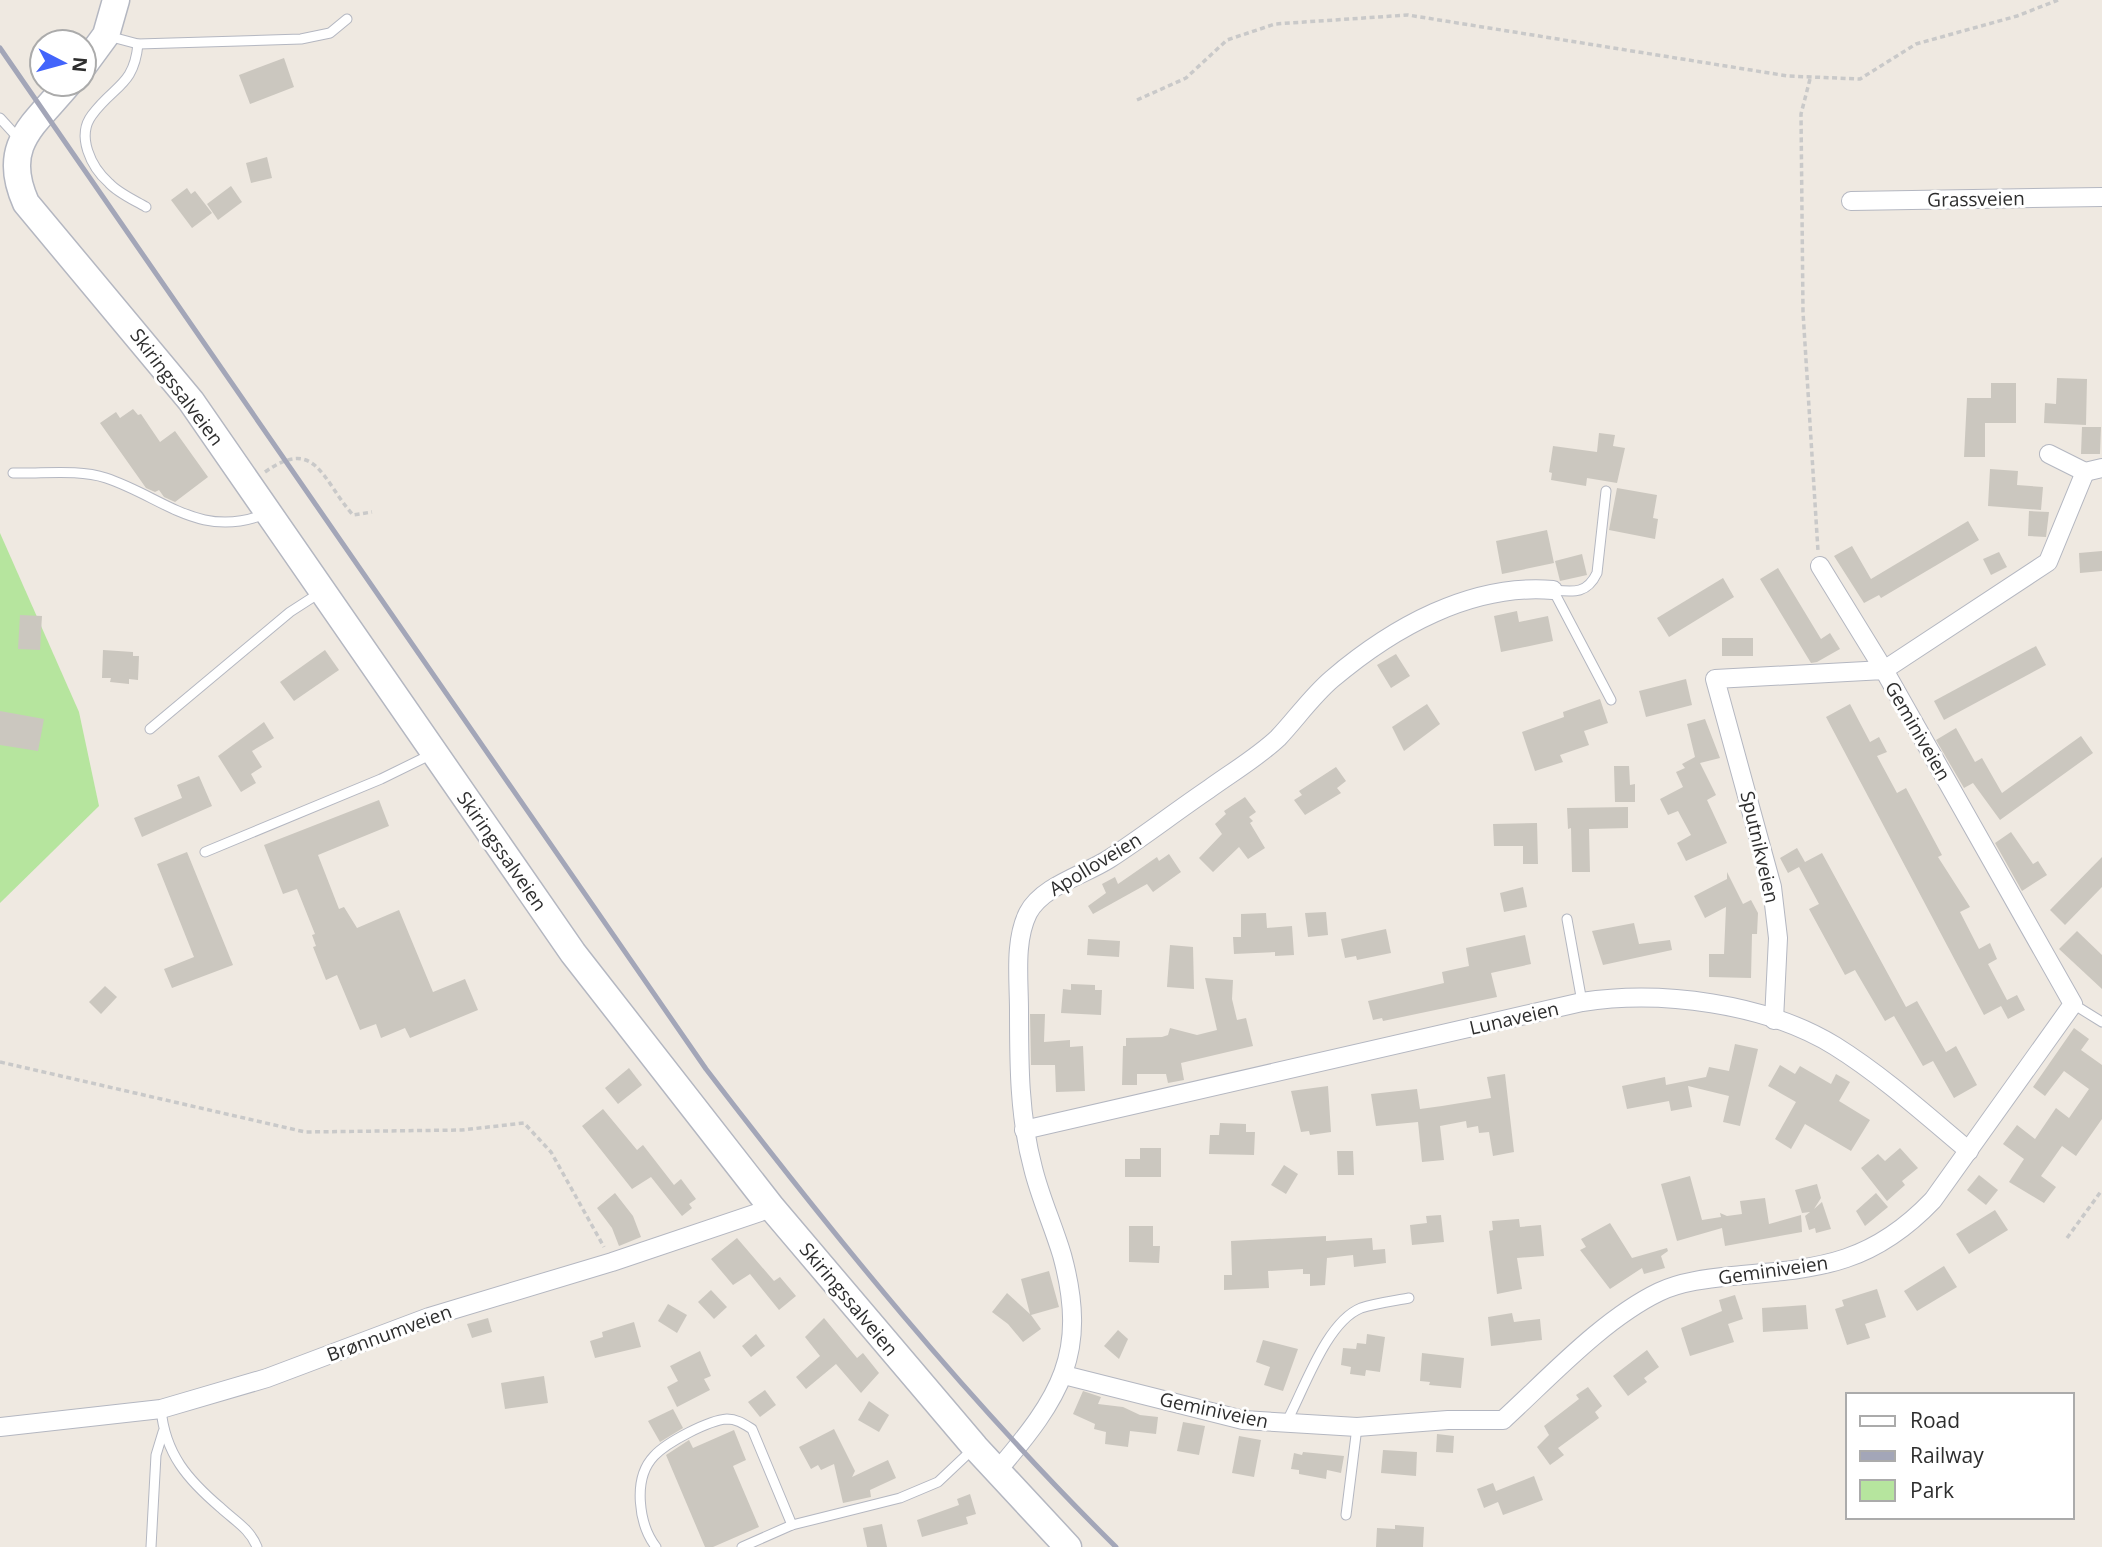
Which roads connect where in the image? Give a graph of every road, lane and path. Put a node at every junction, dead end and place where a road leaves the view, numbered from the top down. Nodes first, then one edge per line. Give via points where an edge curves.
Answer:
1 (117, 0) edge
2 (2058, 0) edge
3 (347, 19) dead end
4 (106, 35) junction
5 (138, 44) junction
6 (98, 46) edge
7 (1810, 79) junction
8 (56, 98) edge
9 (1137, 100) dead end
10 (0, 118) edge
11 (28, 130) junction
12 (2102, 197) edge
13 (1851, 201) dead end
14 (146, 207) dead end
15 (2049, 454) dead end
16 (2093, 470) edge
17 (13, 473) dead end
18 (249, 484) junction
19 (1606, 491) dead end
20 (270, 512) junction
21 (372, 512) dead end
22 (1820, 566) joint
23 (1553, 590) junction
24 (322, 591) junction
25 (1884, 670) junction
26 (1715, 679) joint
27 (1611, 701) dead end
28 (150, 729) dead end
29 (434, 753) junction
30 (205, 852) dead end
31 (1567, 919) dead end
32 (1581, 1002) junction
33 (2073, 1004) junction
34 (1774, 1020) junction
35 (2102, 1022) edge
36 (0, 1062) edge
37 (1024, 1130) junction
38 (1969, 1151) junction
39 (2102, 1190) edge
40 (772, 1208) junction
41 (2067, 1238) dead end
42 (612, 1262) junction
43 (1409, 1298) dead end
44 (1064, 1375) junction
45 (162, 1409) junction
46 (1286, 1423) junction
47 (0, 1427) edge
48 (1357, 1427) junction
49 (163, 1433) junction
50 (975, 1447) junction
51 (998, 1470) junction
52 (1346, 1515) dead end
53 (792, 1525) junction
54 (151, 1547) edge
55 (257, 1547) edge
56 (656, 1547) edge
57 (743, 1547) edge
58 (1068, 1547) edge

1 - 4 main road
2 - 7 path via 1916,44 1860,79
3 - 5 lane via 330,33 301,39
4 - 5 lane
4 - 6 main road
5 - 14 lane via 130,78 91,116 84,133 85,146 108,183
7 - 9 path via 1408,15 1275,24 1227,40 1186,78
7 - 22 path via 1801,114 1802,312
8 - 11 main road
10 - 11 lane
11 - 18 main road, Skiringssalveien via 12,170 26,202 159,360
12 - 13 street, Grassveien
15 - 16 street, Geminiveien
16 - 25 street, Geminiveien via 2048,562
17 - 20 lane via 103,477 199,521 248,521
18 - 20 main road, Skiringssalveien
18 - 21 path via 283,459 295,456 316,466 353,515
19 - 23 lane via 1592,583 1574,593
20 - 24 main road, Skiringssalveien
22 - 25 street, Geminiveien
23 - 27 lane
23 - 37 street, Apolloveien via 1521,589 1477,597 1428,613 1331,680 1276,740 1108,860 1041,897 1021,932 1019,1069
24 - 28 lane via 290,612
24 - 29 main road, Skiringssalveien
25 - 26 street, Geminiveien
25 - 33 street, Geminiveien
26 - 34 street, Sputnikveien via 1772,887 1778,938
29 - 30 lane
29 - 40 main road, Skiringssalveien via 573,953
31 - 32 lane
32 - 34 street, Lunaveien via 1621,996 1670,997
32 - 37 street, Lunaveien
33 - 35 lane
33 - 38 street, Geminiveien
34 - 38 street, Lunaveien via 1832,1045
36 - 42 path via 304,1132 462,1130 524,1124 551,1152
37 - 44 street, Apolloveien via 1071,1296 1071,1343
38 - 48 street, Geminiveien via 1906,1228 1874,1247 1812,1268 1696,1281 1659,1292 1612,1322 1503,1420
39 - 41 path
40 - 42 street, Brønnumveien
40 - 50 main road, Skiringssalveien
42 - 45 street, Brønnumveien via 429,1317 267,1378
43 - 46 lane via 1360,1308 1342,1321 1326,1340
44 - 46 street, Geminiveien via 1243,1420
44 - 51 street, Apolloveien via 1042,1417
45 - 47 street, Brønnumveien
45 - 49 lane
46 - 48 street, Geminiveien
48 - 52 lane
49 - 54 lane via 156,1455
49 - 55 lane via 171,1454 192,1482 253,1534
50 - 51 main road, Skiringssalveien
50 - 53 lane via 938,1482 900,1498
51 - 58 main road, Skiringssalveien
53 - 56 lane via 752,1429 726,1419 687,1434 654,1456 644,1473 645,1532
53 - 57 lane

